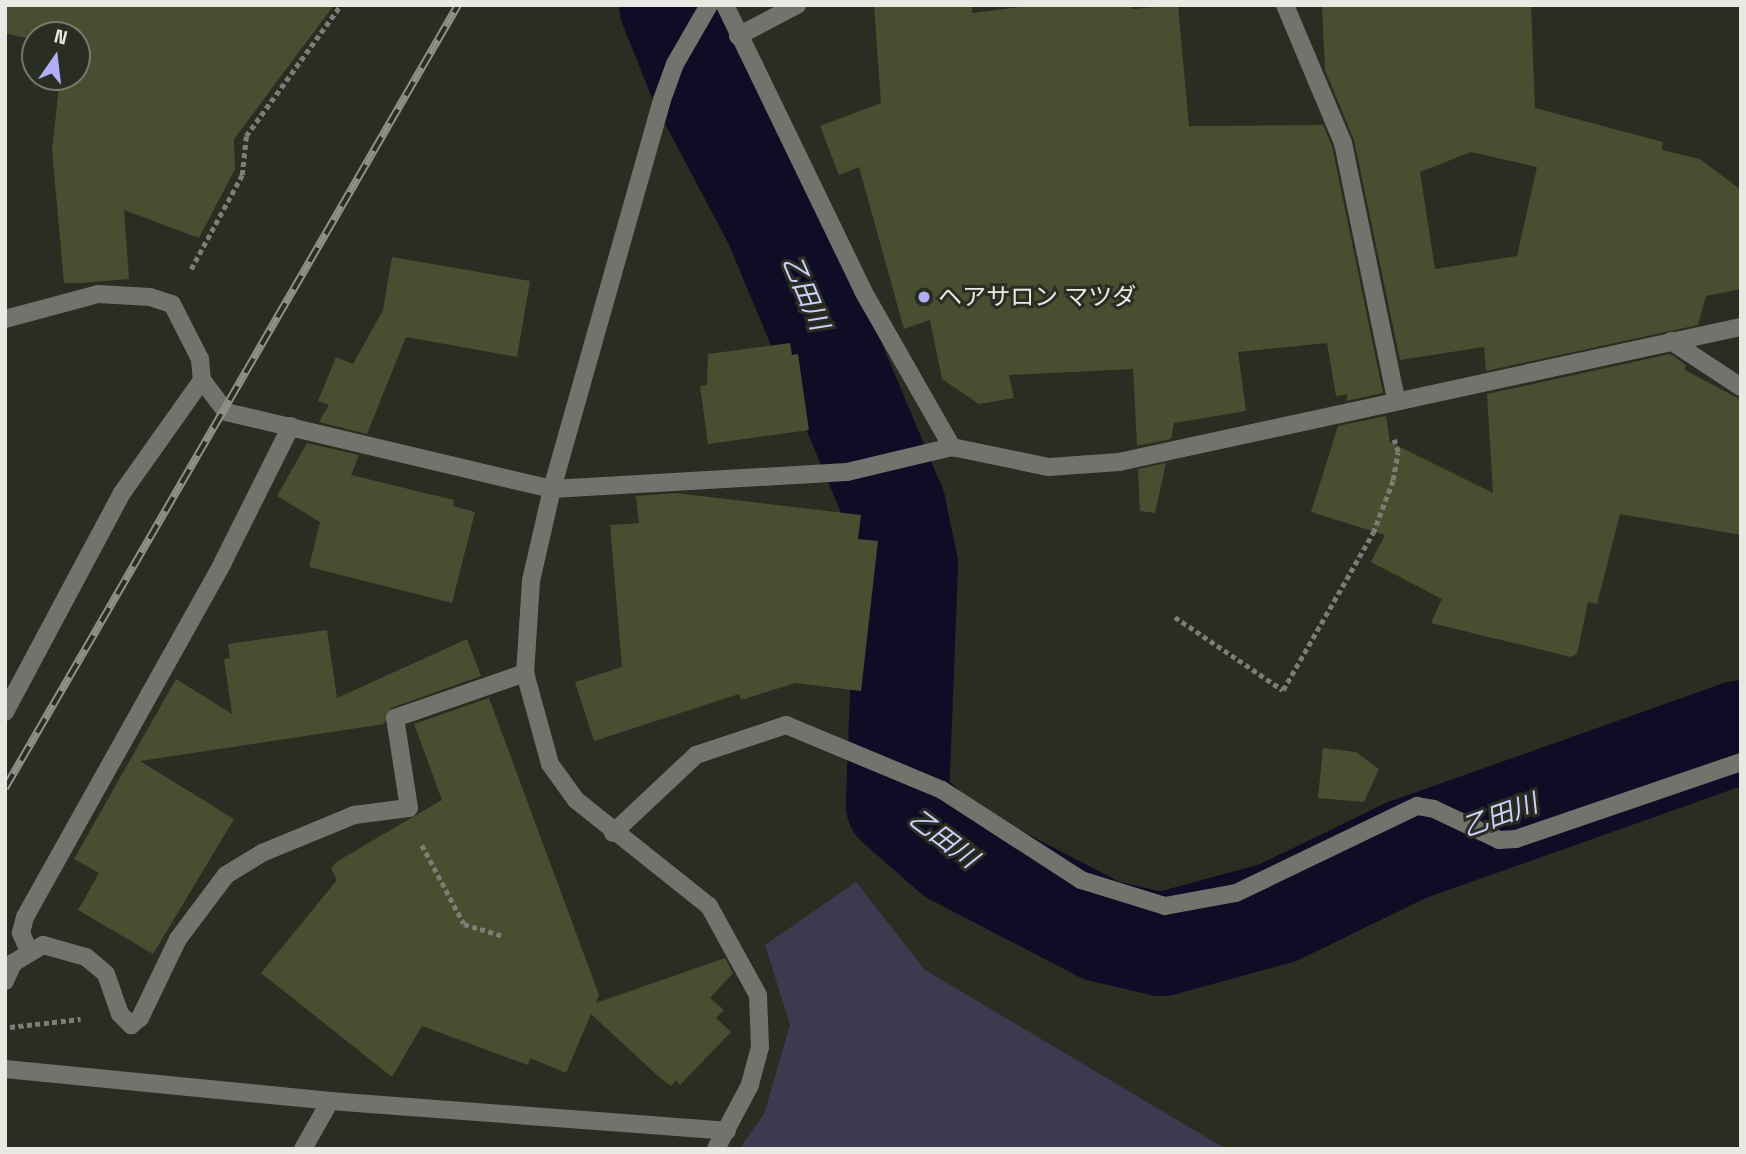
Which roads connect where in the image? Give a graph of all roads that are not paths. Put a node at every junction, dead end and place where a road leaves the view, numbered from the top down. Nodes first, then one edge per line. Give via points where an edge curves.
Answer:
1 (725, 5) edge
2 (797, 5) edge
3 (1285, 5) edge
4 (704, 13) edge
5 (738, 36) junction
6 (5, 319) edge
7 (1741, 327) edge
8 (1671, 341) junction
9 (202, 380) junction
10 (1741, 387) edge
11 (1390, 400) junction
12 (291, 426) junction
13 (952, 447) junction
14 (552, 489) junction
15 (525, 673) junction
16 (5, 712) edge
17 (1741, 762) edge
18 (613, 833) junction
19 (29, 951) junction
20 (5, 981) edge
21 (5, 1069) edge
22 (330, 1101) junction
23 (727, 1131) junction
24 (303, 1149) edge
25 (716, 1149) edge

1 - 5 street
2 - 5 street
3 - 11 street via 1343,143
4 - 14 street via 675,64
5 - 13 street via 863,291
6 - 9 street via 98,294 172,304 200,359
7 - 8 street
8 - 10 street
8 - 11 street
9 - 12 street via 226,412
9 - 16 street via 122,493
11 - 13 street via 1119,462 1049,467
12 - 14 street
12 - 19 street via 223,562 25,917 21,933
13 - 14 street via 847,472
14 - 15 street via 531,581
15 - 18 street via 550,764 576,800
15 - 19 street via 395,718 409,808 344,819 262,853 226,876 178,939 140,1018 131,1025 120,1014 106,975 86,957 43,945
17 - 18 street via 1516,839 1499,840 1434,808 1417,806 1236,893 1165,906 1081,880 942,790 786,725 696,755
18 - 23 street via 709,906 758,995 760,1047 750,1085
19 - 20 street via 13,963
21 - 22 street
22 - 23 street
22 - 24 street
23 - 25 street

